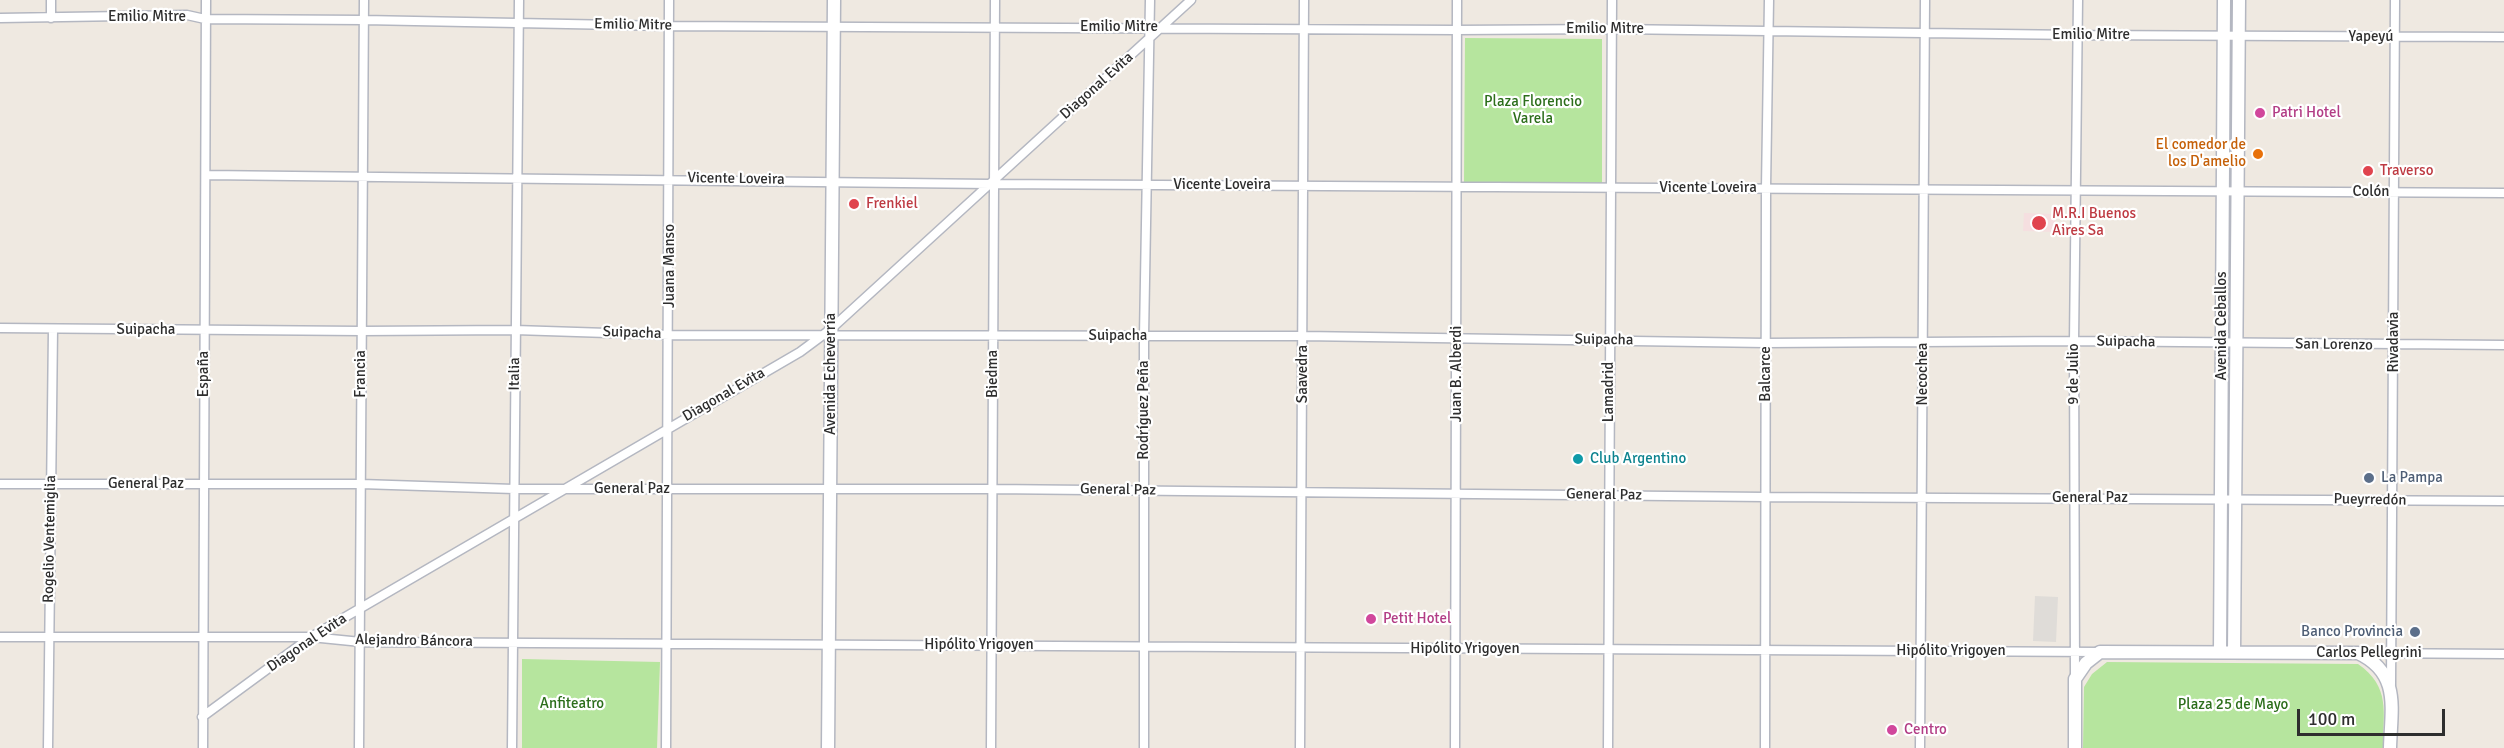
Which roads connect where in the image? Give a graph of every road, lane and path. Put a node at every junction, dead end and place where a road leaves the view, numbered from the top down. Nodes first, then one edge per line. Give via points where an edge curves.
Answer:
1 (51, 0) edge
2 (206, 0) edge
3 (364, 0) edge
4 (519, 0) edge
5 (669, 0) edge
6 (834, 0) edge
7 (995, 0) edge
8 (1150, 0) edge
9 (1191, 0) edge
10 (1304, 0) edge
11 (1457, 0) edge
12 (1612, 0) edge
13 (1768, 0) edge
14 (1925, 0) edge
15 (2078, 0) edge
16 (2224, 0) edge
17 (2239, 0) edge
18 (2395, 0) edge
19 (0, 18) edge
20 (51, 18) junction
21 (205, 19) junction
22 (364, 20) junction
23 (519, 22) junction
24 (669, 26) junction
25 (834, 27) junction
26 (995, 27) junction
27 (1150, 27) junction
28 (1162, 27) junction
29 (1612, 28) junction
30 (1303, 30) junction
31 (1456, 30) junction
32 (1768, 30) junction
33 (1925, 33) junction
34 (2078, 35) junction
35 (2224, 36) junction
36 (2238, 36) junction
37 (2395, 37) junction
38 (2504, 37) edge
39 (1150, 39) junction
40 (206, 175) junction
41 (517, 177) junction
42 (364, 178) junction
43 (670, 179) junction
44 (833, 181) junction
45 (993, 182) junction
46 (1147, 184) junction
47 (1303, 185) junction
48 (1456, 187) junction
49 (1611, 188) junction
50 (1766, 188) junction
51 (1923, 188) junction
52 (2077, 189) junction
53 (2223, 191) junction
54 (2238, 191) junction
55 (2394, 192) junction
56 (2504, 193) edge
57 (0, 328) edge
58 (53, 329) junction
59 (204, 330) junction
60 (516, 330) junction
61 (362, 331) junction
62 (828, 333) junction
63 (669, 335) junction
64 (993, 336) junction
65 (1144, 336) junction
66 (1303, 336) junction
67 (1457, 339) junction
68 (1609, 340) junction
69 (1923, 341) junction
70 (2074, 341) junction
71 (1766, 343) junction
72 (2222, 343) junction
73 (2236, 343) junction
74 (2504, 345) edge
75 (2394, 346) junction
76 (669, 427) junction
77 (0, 484) edge
78 (51, 484) junction
79 (203, 484) junction
80 (362, 484) junction
81 (830, 488) junction
82 (514, 489) junction
83 (564, 489) junction
84 (668, 489) junction
85 (992, 489) junction
86 (1144, 490) junction
87 (1303, 493) junction
88 (1456, 494) junction
89 (1610, 495) junction
90 (1923, 496) junction
91 (1766, 497) junction
92 (2075, 498) junction
93 (2221, 498) junction
94 (2235, 498) junction
95 (2392, 500) junction
96 (2504, 501) edge
97 (513, 519) junction
98 (360, 608) junction
99 (203, 637) junction
100 (311, 637) junction
101 (0, 638) edge
102 (49, 638) junction
103 (361, 642) junction
104 (512, 642) junction
105 (668, 643) junction
106 (829, 645) junction
107 (991, 645) junction
108 (1144, 645) junction
109 (1301, 647) junction
110 (1456, 649) junction
111 (1609, 650) junction
112 (1766, 650) junction
113 (1921, 651) junction
114 (2074, 652) junction
115 (2100, 652) junction
116 (2220, 652) junction
117 (2234, 652) junction
118 (2358, 653) junction
119 (2390, 653) junction
120 (2504, 654) edge
121 (2075, 679) junction
122 (2391, 684) junction
123 (202, 717) junction
124 (48, 748) edge
125 (203, 748) edge
126 (359, 748) edge
127 (512, 748) edge
128 (666, 748) edge
129 (828, 748) edge
130 (991, 748) edge
131 (1144, 748) edge
132 (1300, 748) edge
133 (1455, 748) edge
134 (1608, 748) edge
135 (1765, 748) edge
136 (1920, 748) edge
137 (2075, 748) edge
138 (2390, 748) edge

1 - 20 street
2 - 21 street, España
3 - 22 street, Francia
4 - 23 street, Italia
5 - 24 street, Juana Manso
6 - 25 main road, Avenida Echeverría
7 - 26 street, Biedma
8 - 27 street, Rodríguez Peña
9 - 28 street, Diagonal Evita
10 - 30 street, Saavedra
11 - 31 street, Juan B. Alberdi
12 - 29 street, Lamadrid
13 - 32 street, Balcarce
14 - 33 street, Necochea
15 - 34 street, 9 de Julio
16 - 35 main road, Avenida Ceballos
17 - 36 main road, Avenida Ceballos
18 - 37 street, Rivadavia
19 - 20 street, Emilio Mitre
20 - 21 street, Emilio Mitre via 187,15
21 - 22 street, Emilio Mitre
21 - 40 street, España
22 - 23 street, Emilio Mitre
22 - 42 street, Francia
23 - 24 street, Emilio Mitre
23 - 41 street, Italia
24 - 25 street, Emilio Mitre
24 - 43 street, Juana Manso
25 - 26 street, Emilio Mitre
25 - 44 main road, Avenida Echeverría
26 - 27 street, Emilio Mitre
26 - 45 street, Biedma
27 - 28 street, Emilio Mitre
27 - 39 street, Rodríguez Peña
28 - 30 street, Emilio Mitre
28 - 39 street, Diagonal Evita
29 - 31 street, Emilio Mitre
29 - 32 street, Emilio Mitre
29 - 49 street, Lamadrid
30 - 31 street, Emilio Mitre
30 - 47 street, Saavedra
31 - 48 street, Juan B. Alberdi
32 - 33 street, Emilio Mitre
32 - 50 street, Balcarce
33 - 34 street, Emilio Mitre
33 - 51 street, Necochea
34 - 35 street, Emilio Mitre
34 - 52 street, 9 de Julio
35 - 36 street, Emilio Mitre
35 - 53 main road, Avenida Ceballos
36 - 37 street, Yapeyú
36 - 54 main road, Avenida Ceballos
37 - 38 street, Yapeyú
37 - 55 street, Rivadavia
39 - 45 street, Diagonal Evita
39 - 46 street, Rodríguez Peña
40 - 42 street, Vicente Loveira
40 - 59 street, España
41 - 42 street, Vicente Loveira
41 - 43 street, Vicente Loveira
41 - 60 street, Italia
42 - 61 street, Francia
43 - 44 street, Vicente Loveira
43 - 63 street, Juana Manso
44 - 45 street, Vicente Loveira
44 - 62 main road, Avenida Echeverría
45 - 46 street, Vicente Loveira
45 - 62 street, Diagonal Evita
45 - 64 street, Biedma
46 - 47 street, Vicente Loveira
46 - 65 street, Rodríguez Peña
47 - 48 street, Vicente Loveira
47 - 66 street, Saavedra
48 - 49 street, Vicente Loveira
48 - 67 street, Juan B. Alberdi
49 - 50 street, Vicente Loveira
49 - 68 street, Lamadrid
50 - 51 street, Vicente Loveira
50 - 71 street, Balcarce
51 - 52 street, Vicente Loveira
51 - 69 street, Necochea
52 - 53 street, Vicente Loveira
52 - 70 street, 9 de Julio
53 - 54 street, Vicente Loveira
53 - 72 main road, Avenida Ceballos
54 - 55 street, Colón
54 - 73 main road, Avenida Ceballos
55 - 56 street, Colón
55 - 75 street, Rivadavia
57 - 58 street, Suipacha
58 - 59 street, Suipacha
58 - 78 street, Rogelio Ventemiglia
59 - 61 street, Suipacha
59 - 79 street, España
60 - 61 street, Suipacha
60 - 63 street, Suipacha
60 - 82 street, Italia
61 - 80 street, Francia
62 - 63 street, Suipacha
62 - 64 street, Suipacha
62 - 76 street, Diagonal Evita
62 - 81 main road, Avenida Echeverría
63 - 76 street, Juana Manso
64 - 65 street, Suipacha
64 - 85 street, Biedma
65 - 66 street, Suipacha
65 - 86 street, Rodríguez Peña
66 - 67 street, Suipacha
66 - 87 street, Saavedra
67 - 68 street, Suipacha
67 - 88 street, Juan B. Alberdi
68 - 71 street, Suipacha
68 - 89 street, Lamadrid
69 - 70 street, Suipacha
69 - 71 street, Suipacha
69 - 90 street, Necochea
70 - 72 street, Suipacha
70 - 92 street, 9 de Julio
71 - 91 street, Balcarce
72 - 73 street, Suipacha
72 - 93 main road, Avenida Ceballos
73 - 75 street, San Lorenzo
73 - 94 main road, Avenida Ceballos
74 - 75 street, San Lorenzo
75 - 95 street, Rivadavia
76 - 83 street, Diagonal Evita
76 - 84 street, Juana Manso
77 - 78 street, General Paz
78 - 79 street, General Paz
78 - 102 street, Rogelio Ventemiglia
79 - 80 street, General Paz
79 - 99 street, España
80 - 82 street, General Paz
80 - 98 street, Francia
81 - 84 street, General Paz
81 - 85 street, General Paz
81 - 106 main road, Avenida Echeverría
82 - 83 street, General Paz
82 - 97 street, Italia
83 - 84 street, General Paz
83 - 97 street, Diagonal Evita
84 - 105 street, Juana Manso
85 - 86 street, General Paz
85 - 107 street, Biedma
86 - 87 street, General Paz
86 - 108 street, Rodríguez Peña
87 - 88 street, General Paz
87 - 109 street, Saavedra
88 - 89 street, General Paz
88 - 110 street, Juan B. Alberdi
89 - 91 street, General Paz
89 - 111 street, Lamadrid
90 - 91 street, General Paz
90 - 92 street, General Paz
90 - 113 street, Necochea
91 - 112 street, Balcarce
92 - 93 street, General Paz
92 - 114 street, 9 de Julio
93 - 94 street, General Paz
93 - 116 main road, Avenida Ceballos
94 - 95 street, Pueyrredón
94 - 117 main road, Avenida Ceballos
95 - 96 street, Pueyrredón
95 - 119 street, Rivadavia
97 - 98 street, Diagonal Evita
97 - 104 street, Italia
98 - 100 street, Diagonal Evita
98 - 103 street, Francia
99 - 100 street, Alejandro Báncora
99 - 102 street, Alejandro Báncora
99 - 123 street, España
100 - 103 street, Alejandro Báncora
100 - 123 street, Diagonal Evita
101 - 102 street, Alejandro Báncora
102 - 124 street, Rogelio Ventemiglia
103 - 104 street, Alejandro Báncora
103 - 126 street, Francia
104 - 105 street, Alejandro Báncora
104 - 127 street, Italia
105 - 106 street, Alejandro Báncora
105 - 128 street, Juana Manso
106 - 107 street, Hipólito Yrigoyen
106 - 129 main road, Avenida Echeverría
107 - 108 street, Hipólito Yrigoyen
107 - 130 street, Biedma
108 - 109 street, Hipólito Yrigoyen
108 - 131 street, Rodríguez Peña
109 - 110 street, Hipólito Yrigoyen
109 - 132 street, Saavedra
110 - 111 street, Hipólito Yrigoyen
110 - 133 street, Juan B. Alberdi
111 - 112 street, Hipólito Yrigoyen
111 - 134 street, Lamadrid
112 - 113 street, Hipólito Yrigoyen
112 - 135 street, Balcarce
113 - 114 street, Hipólito Yrigoyen
113 - 136 street, Necochea
114 - 115 street, Hipólito Yrigoyen
114 - 121 street, 9 de Julio
115 - 116 main road, Hipólito Yrigoyen
115 - 121 main road
116 - 117 main road, Hipólito Yrigoyen
117 - 118 main road, Carlos Pellegrini
118 - 119 street, Carlos Pellegrini
118 - 122 main road via 2378,665
119 - 120 street, Carlos Pellegrini
119 - 122 street, Rivadavia
121 - 137 main road, 9 de Julio
122 - 138 main road, Rivadavia
123 - 125 street, España

